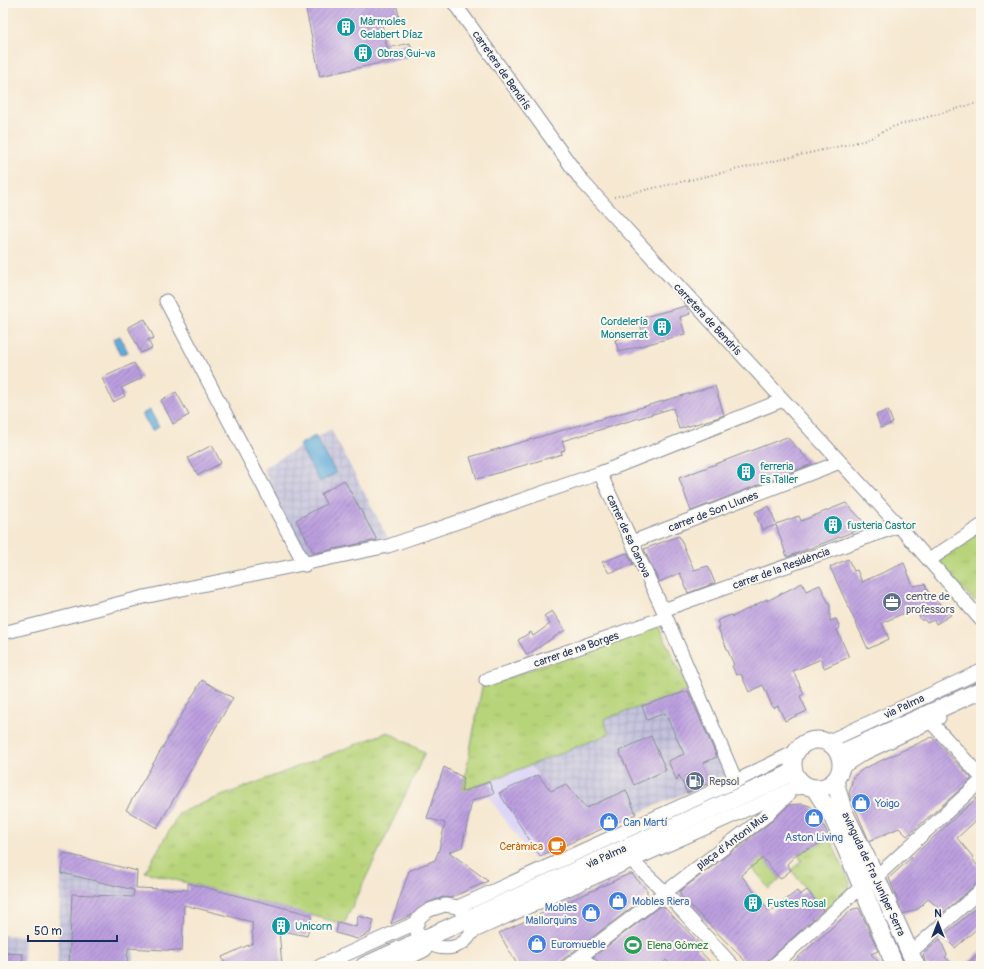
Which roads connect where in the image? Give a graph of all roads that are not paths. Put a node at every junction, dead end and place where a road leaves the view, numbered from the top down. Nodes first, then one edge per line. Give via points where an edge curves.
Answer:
1 (454, 3) edge
2 (166, 301) dead end
3 (783, 400) junction
4 (840, 462) junction
5 (600, 473) junction
6 (898, 526) junction
7 (981, 526) edge
8 (632, 542) junction
9 (929, 560) junction
10 (305, 565) junction
11 (664, 614) junction
12 (981, 620) edge
13 (3, 632) edge
14 (981, 671) edge
15 (486, 680) dead end
16 (981, 690) edge
17 (981, 699) edge
18 (931, 722) junction
19 (797, 751) junction
20 (836, 761) junction
21 (981, 777) edge
22 (736, 781) junction
23 (981, 781) edge
24 (803, 784) junction
25 (632, 860) junction
26 (876, 876) junction
27 (861, 887) junction
28 (981, 890) edge
29 (665, 892) junction
30 (466, 919) junction
31 (418, 922) junction
32 (422, 946) junction
33 (580, 957) junction
34 (913, 960) edge
35 (320, 966) edge
36 (364, 966) edge
37 (392, 966) edge
38 (568, 966) edge
39 (592, 966) edge
40 (734, 966) edge
41 (773, 966) edge
42 (894, 966) edge

1 - 3 street, carretera de Bendrís via 582,180
2 - 10 street
3 - 4 street, carretera de Bendrís
3 - 5 street
4 - 6 street, carretera de Bendrís
4 - 8 street, carrer de Son Llunes
5 - 8 street, carrer de sa Canova
5 - 10 street via 388,546
6 - 9 street, carretera de Bendrís
6 - 11 street, carrer de la Residència
7 - 9 street
8 - 11 street, carrer de sa Canova
9 - 12 street, carretera de Bendrís
10 - 13 street via 144,597
11 - 15 street, carrer de na Borges
11 - 22 street, carrer de sa Canova
14 - 20 street, via Palma
16 - 20 main road
17 - 18 street
18 - 20 street via 863,754
18 - 21 street
19 - 20 main road via 812,740
19 - 22 street, via Palma
19 - 24 main road via 793,764
20 - 24 main road via 829,786
20 - 26 main road, avinguda de Fra Juníper Serra via 843,810
22 - 30 street, via Palma
23 - 26 street
24 - 25 street, via Palma
24 - 27 main road, avinguda de Fra Juníper Serra via 833,818
24 - 29 street, plaça d'Antoni Mus via 767,815
24 - 30 main road, via Palma
25 - 29 street
25 - 30 street, via Palma
26 - 27 street
26 - 34 main road, avinguda de Fra Juníper Serra
27 - 41 street
27 - 42 main road, avinguda de Fra Juníper Serra
28 - 34 street
29 - 33 street, plaça d'Antoni Mus
29 - 40 street
30 - 31 street via 445,905 427,911
30 - 32 main road, via Palma
30 - 32 street via 464,949 454,958 438,957
31 - 32 street via 416,927
31 - 35 street
32 - 36 main road, via Palma
32 - 37 street
33 - 38 street, plaça d'Antoni Mus
33 - 39 street

